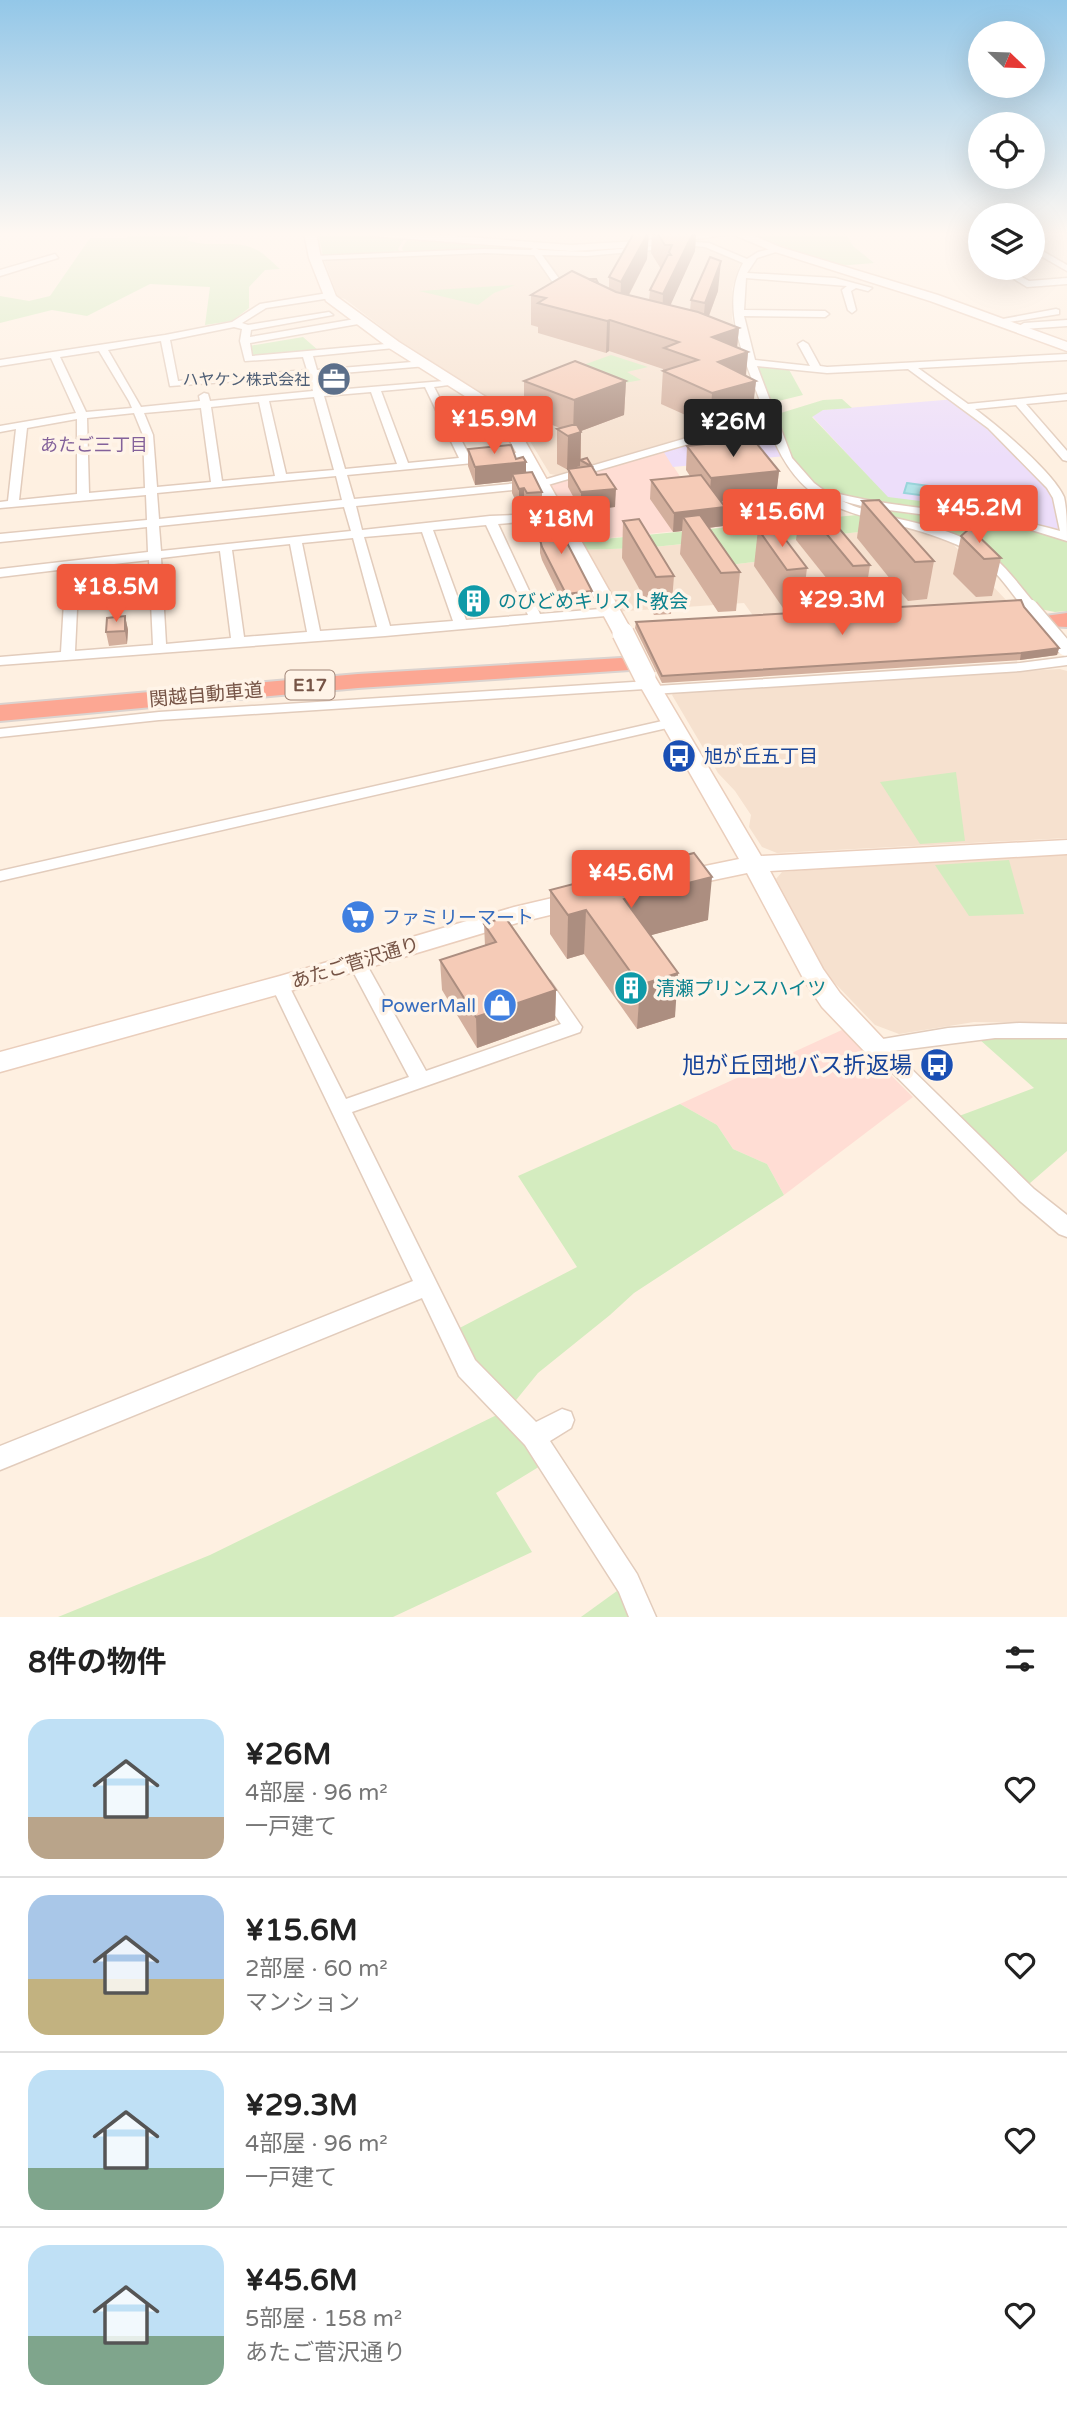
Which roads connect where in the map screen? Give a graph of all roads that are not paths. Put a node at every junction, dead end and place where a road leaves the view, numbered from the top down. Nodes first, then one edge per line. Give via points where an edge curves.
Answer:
1 (260, 308) edge
2 (345, 308) edge
3 (739, 308) edge
4 (963, 308) edge
5 (1056, 312) dead end
6 (739, 313) junction
7 (825, 314) dead end
8 (355, 316) junction
9 (997, 321) junction
10 (1067, 323) edge
11 (235, 324) junction
12 (1012, 327) junction
13 (247, 328) junction
14 (165, 338) junction
15 (245, 341) junction
16 (803, 344) dead end
17 (394, 345) junction
18 (1067, 347) edge
19 (102, 348) junction
20 (307, 354) junction
21 (54, 355) junction
22 (1067, 357) edge
23 (0, 363) edge
24 (751, 363) junction
25 (424, 364) junction
26 (912, 368) junction
27 (817, 369) junction
28 (314, 374) junction
29 (453, 382) junction
30 (203, 383) junction
31 (428, 384) junction
32 (375, 389) junction
33 (320, 394) junction
34 (263, 399) junction
35 (1065, 399) edge
36 (1018, 401) junction
37 (204, 404) junction
38 (966, 407) junction
39 (139, 411) junction
40 (82, 415) junction
41 (771, 416) junction
42 (22, 425) junction
43 (0, 429) edge
44 (526, 456) junction
45 (1067, 458) edge
46 (466, 461) junction
47 (404, 467) junction
48 (341, 473) junction
49 (281, 479) junction
50 (541, 484) junction
51 (217, 485) junction
52 (809, 485) junction
53 (1052, 486) junction
54 (1067, 486) edge
55 (151, 490) junction
56 (83, 497) junction
57 (349, 503) junction
58 (6, 504) edge
59 (557, 515) junction
60 (490, 520) junction
61 (151, 522) junction
62 (426, 527) junction
63 (359, 533) junction
64 (1067, 536) edge
65 (0, 538) edge
66 (295, 540) junction
67 (226, 547) junction
68 (155, 555) junction
69 (73, 564) junction
70 (0, 573) edge
71 (1007, 601) edge
72 (1027, 603) junction
73 (536, 619) junction
74 (461, 625) junction
75 (385, 632) junction
76 (620, 634) junction
77 (315, 637) junction
78 (1064, 640) edge
79 (238, 643) junction
80 (160, 649) junction
81 (68, 656) junction
82 (0, 661) edge
83 (649, 684) junction
84 (0, 696) edge
85 (0, 713) edge
86 (671, 723) junction
87 (0, 733) edge
88 (1067, 847) edge
89 (754, 864) junction
90 (0, 876) edge
91 (651, 885) edge
92 (604, 895) edge
93 (356, 962) junction
94 (533, 971) edge
95 (280, 985) junction
96 (1067, 1031) edge
97 (877, 1047) junction
98 (0, 1062) edge
99 (421, 1080) junction
100 (342, 1108) junction
101 (1067, 1228) edge
102 (427, 1286) junction
103 (562, 1420) dead end
104 (534, 1437) junction
105 (0, 1458) edge
106 (643, 1617) edge

1 - 11 street
2 - 8 street
3 - 6 street
4 - 9 street
5 - 9 street
6 - 7 street
6 - 24 street via 741,347
8 - 13 street
8 - 15 street
8 - 17 street
9 - 12 street
10 - 12 street
11 - 13 street
11 - 14 street
12 - 18 street
13 - 15 street
14 - 19 street
14 - 30 street via 174,384
15 - 20 street via 248,359
16 - 27 street
17 - 20 street
17 - 25 street
19 - 21 street
19 - 39 street
20 - 28 street
21 - 23 street
21 - 40 street
22 - 26 street
24 - 27 street
24 - 41 street
25 - 28 street
25 - 29 street
26 - 27 street
26 - 38 street
28 - 30 street
28 - 33 street
29 - 31 street
29 - 44 street via 492,407 510,426
30 - 37 street
31 - 32 street
31 - 46 street
32 - 33 street
32 - 47 street
33 - 34 street
33 - 48 street
34 - 37 street
34 - 49 street
35 - 36 street
36 - 38 street
36 - 45 street
37 - 39 street
37 - 51 street
38 - 53 street via 992,426
39 - 40 street
39 - 55 street via 148,435
40 - 42 street
40 - 56 street
41 - 50 street
41 - 52 street via 790,464
42 - 43 street
42 - 58 street
44 - 46 street
44 - 50 street
46 - 47 street
47 - 48 street
48 - 49 street
48 - 57 street
49 - 51 street
50 - 57 street
50 - 59 street
51 - 55 street
52 - 64 street via 846,500 1026,525
52 - 72 street via 824,498 858,514 970,546 989,558
53 - 54 street
53 - 64 street
55 - 56 street
55 - 61 street
56 - 58 street
57 - 61 street
57 - 63 street
59 - 60 street
59 - 76 street
60 - 62 street
60 - 73 street
61 - 65 street
61 - 68 street
62 - 63 street
62 - 74 street
63 - 66 street
63 - 75 street
66 - 67 street
66 - 77 street
67 - 68 street
67 - 79 street
68 - 69 street
68 - 80 street
69 - 70 street
69 - 81 street
71 - 72 street
72 - 78 street, bridge
73 - 74 street
73 - 76 street
74 - 75 street
75 - 77 street
76 - 83 street, bridge
76 - 84 highway, 関越自動車道 / E17 via 399,663
76 - 85 highway, 関越自動車道 / E17 via 358,681
77 - 79 street
78 - 83 street via 1020,667
79 - 80 street
80 - 81 street
81 - 82 street
83 - 86 street
83 - 87 street via 159,716
86 - 89 street
86 - 90 street
88 - 89 street
89 - 91 street
89 - 97 street via 813,974 831,1000
92 - 93 street, あたご菅沢通り via 506,930
93 - 95 street, あたご菅沢通り
93 - 99 street
94 - 99 street via 573,1027
95 - 98 street, あたご菅沢通り
95 - 100 street
96 - 97 street via 970,1031
97 - 101 street via 1027,1195
99 - 100 street
100 - 102 street
102 - 104 street via 467,1368
102 - 105 street
103 - 104 street
104 - 106 street via 628,1583

